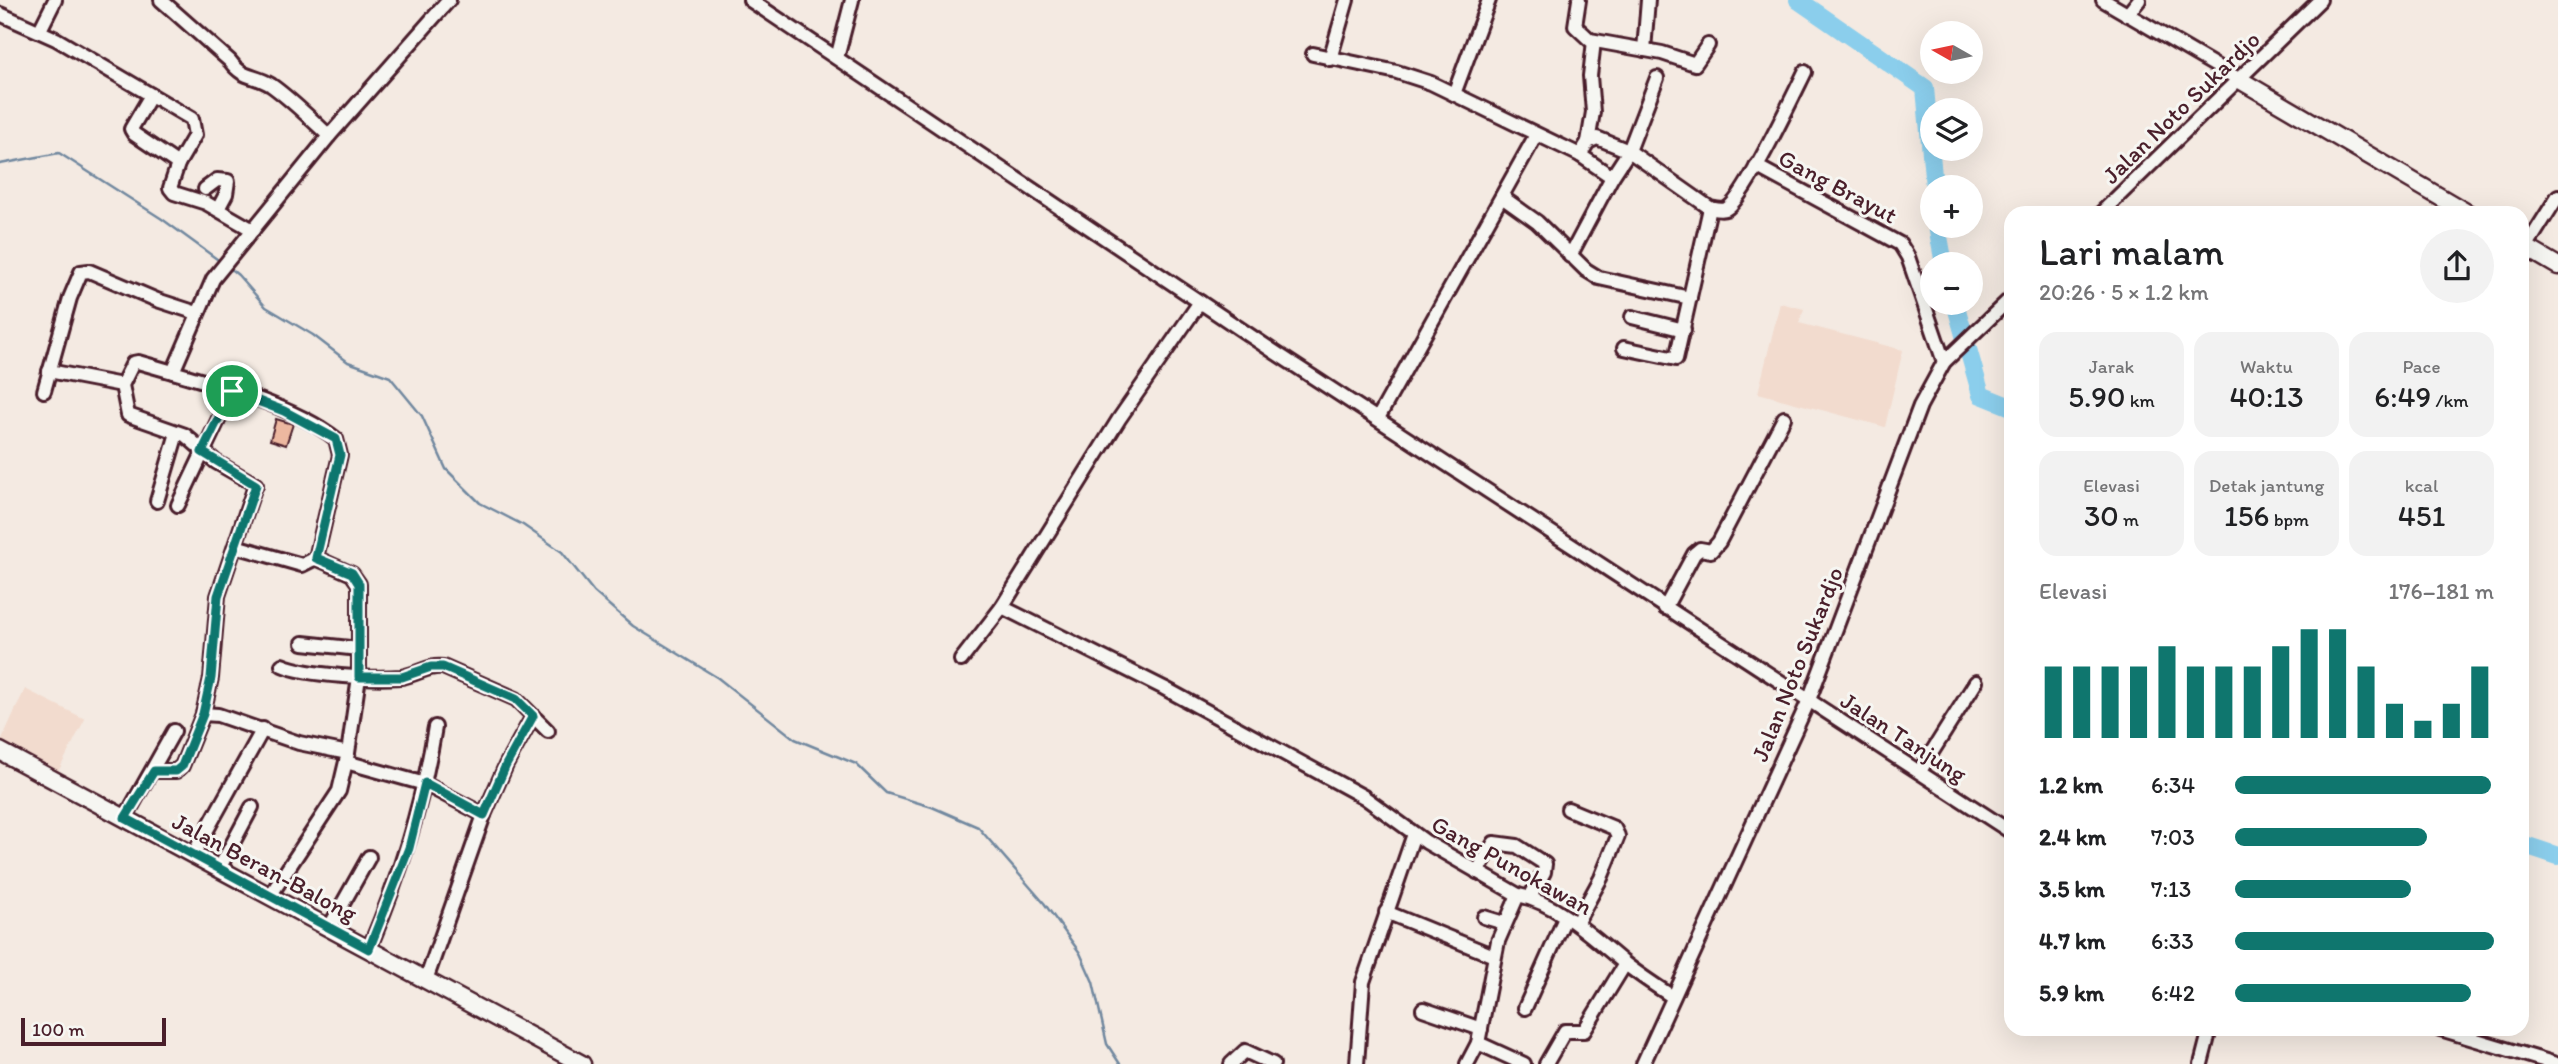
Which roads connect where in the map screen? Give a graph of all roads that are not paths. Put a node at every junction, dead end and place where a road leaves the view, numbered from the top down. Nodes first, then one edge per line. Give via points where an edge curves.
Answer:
1 (55, 0) edge
2 (161, 0) edge
3 (449, 0) edge
4 (750, 0) edge
5 (852, 0) edge
6 (1347, 0) edge
7 (1489, 0) edge
8 (1579, 0) edge
9 (1648, 0) edge
10 (2103, 0) edge
11 (2139, 0) edge
12 (2320, 0) edge
13 (0, 14) edge
14 (2127, 15) junction
15 (40, 30) junction
16 (1594, 41) junction
17 (1707, 45) dead end
18 (1644, 50) junction
19 (1313, 54) dead end
20 (837, 58) junction
21 (1330, 59) junction
22 (1805, 72) dead end
23 (1657, 78) dead end
24 (2240, 80) junction
25 (1454, 94) junction
26 (151, 95) junction
27 (1536, 135) junction
28 (329, 136) junction
29 (1588, 142) junction
30 (1629, 151) junction
31 (1580, 155) junction
32 (178, 164) junction
33 (1756, 166) junction
34 (1612, 177) junction
35 (205, 189) dead end
36 (2558, 196) edge
37 (1502, 197) junction
38 (2108, 206) edge
39 (2455, 206) edge
40 (1710, 208) junction
41 (218, 209) junction
42 (253, 230) junction
43 (2529, 239) edge
44 (2529, 249) edge
45 (1570, 256) junction
46 (2558, 266) edge
47 (1690, 298) junction
48 (1200, 302) junction
49 (2004, 305) edge
50 (197, 313) junction
51 (1632, 317) dead end
52 (1684, 330) junction
53 (1624, 348) dead end
54 (1944, 362) junction
55 (50, 371) junction
56 (173, 372) junction
57 (122, 385) junction
58 (44, 391) dead end
59 (232, 391) junction
60 (1378, 418) junction
61 (1784, 418) dead end
62 (177, 433) junction
63 (202, 452) junction
64 (158, 501) dead end
65 (178, 505) dead end
66 (235, 546) junction
67 (316, 558) junction
68 (1002, 607) junction
69 (1665, 608) junction
70 (303, 643) dead end
71 (359, 649) junction
72 (961, 660) dead end
73 (282, 665) dead end
74 (359, 677) junction
75 (1976, 682) dead end
76 (1810, 700) junction
77 (203, 714) junction
78 (533, 716) junction
79 (435, 727) dead end
80 (263, 729) junction
81 (174, 731) dead end
82 (548, 732) dead end
83 (0, 751) edge
84 (347, 757) junction
85 (154, 771) junction
86 (1920, 771) junction
87 (425, 783) junction
88 (252, 807) dead end
89 (1569, 809) dead end
90 (484, 815) junction
91 (125, 818) junction
92 (2004, 827) edge
93 (1414, 834) junction
94 (193, 855) junction
95 (369, 857) dead end
96 (219, 869) junction
97 (1477, 872) junction
98 (270, 896) junction
99 (1524, 896) junction
100 (1385, 912) junction
101 (1484, 917) dead end
102 (1571, 920) junction
103 (1504, 923) junction
104 (329, 928) junction
105 (369, 949) junction
106 (1494, 956) junction
107 (1625, 964) junction
108 (426, 980) junction
109 (1673, 997) junction
110 (1525, 1008) dead end
111 (1423, 1009) dead end
112 (1480, 1029) junction
113 (2208, 1036) edge
114 (2463, 1036) edge
115 (1478, 1043) junction
116 (582, 1064) edge
117 (1231, 1064) edge
118 (1273, 1064) edge
119 (1357, 1064) edge
120 (1467, 1064) edge
121 (1524, 1064) edge
122 (1546, 1064) edge
123 (1643, 1064) edge
124 (2201, 1064) edge
125 (2556, 1064) edge

1 - 15 street
2 - 28 street via 237,71 292,100
3 - 28 street
4 - 20 street, Jalan Tanjung
5 - 20 street
6 - 21 street
7 - 25 street
8 - 16 street via 1575,26
9 - 18 street
10 - 14 street
11 - 14 street
12 - 24 street, Jalan Noto Sukardjo
13 - 15 street
14 - 24 street
15 - 26 street
16 - 18 street
16 - 29 street
17 - 18 street via 1695,64
19 - 21 street
20 - 48 street, Jalan Tanjung
21 - 25 street via 1397,72
22 - 33 street
23 - 30 street
24 - 38 street, Jalan Noto Sukardjo
24 - 39 main road
25 - 27 street
26 - 32 street via 194,124 195,135
26 - 32 street via 131,129
27 - 31 street
27 - 37 street
28 - 42 street
29 - 30 street via 1601,139
29 - 31 street
30 - 34 street
30 - 40 street
31 - 34 street
32 - 41 street via 172,191
33 - 40 street via 1727,209
33 - 54 street, Gang Brayut via 1900,244
34 - 45 street
35 - 41 street via 217,180 228,181
36 - 43 street
37 - 45 street via 1537,222
37 - 60 street
40 - 47 street
41 - 42 street
42 - 50 street via 213,279
44 - 46 main road
45 - 47 street via 1612,283
47 - 52 street
48 - 60 street, Jalan Tanjung
48 - 68 street via 1119,419
49 - 54 street, Jalan Noto Sukardjo
50 - 55 street via 89,271 81,272
50 - 56 street
51 - 52 street
52 - 53 street via 1674,360
54 - 76 street, Jalan Noto Sukardjo via 1920,406
55 - 57 street
55 - 58 street
56 - 57 street via 138,362 130,365
56 - 59 street
57 - 62 street via 128,415
59 - 63 street
59 - 67 street via 284,411 336,439 340,455
60 - 69 street, Jalan Tanjung
61 - 69 street via 1719,542 1711,551 1700,549 1693,554
62 - 63 street
62 - 64 street
63 - 65 street
63 - 66 street via 256,485
66 - 67 street via 302,565
66 - 77 street via 218,596
67 - 71 street via 352,573 359,584
68 - 72 street
68 - 93 street, Gang Punokawan via 1164,688 1364,797
69 - 76 street, Jalan Tanjung
70 - 71 street
71 - 74 street
73 - 74 street
74 - 78 street via 402,677 443,667 516,699
74 - 84 street
75 - 86 street
76 - 86 street, Jalan Tanjung
76 - 109 street, Jalan Noto Sukardjo
77 - 80 street
77 - 85 street via 182,766 176,771
78 - 82 street
78 - 90 street
79 - 87 street
80 - 84 street
80 - 94 street
81 - 85 street
83 - 91 main road, Jalan Beran-Balong
84 - 87 street
84 - 98 street via 336,798
85 - 91 street
86 - 92 street, Jalan Tanjung
87 - 90 street
87 - 105 street via 409,848
88 - 96 street
89 - 102 street via 1609,825 1618,834 1601,878
90 - 108 street
91 - 94 main road, Jalan Beran-Balong
93 - 97 street, Gang Punokawan
93 - 100 street
94 - 96 main road, Jalan Beran-Balong
95 - 104 street
96 - 98 main road, Jalan Beran-Balong
97 - 99 street, Gang Punokawan
97 - 99 street via 1494,842 1517,846 1545,864 1544,872
98 - 104 main road, Jalan Beran-Balong
99 - 102 street, Gang Punokawan
99 - 103 street
100 - 106 street
100 - 119 street via 1363,982
101 - 103 street
102 - 107 street, Gang Punokawan
102 - 110 street
103 - 106 street
104 - 105 main road, Jalan Beran-Balong
105 - 108 main road, Jalan Beran-Balong
106 - 112 street
107 - 109 street, Gang Punokawan
107 - 122 street via 1584,1031 1565,1031
108 - 116 main road, Jalan Beran-Balong
109 - 123 street, Jalan Noto Sukardjo
111 - 112 street
112 - 115 street
113 - 124 street
114 - 125 street
115 - 120 street
115 - 121 street
117 - 118 street via 1245,1051

